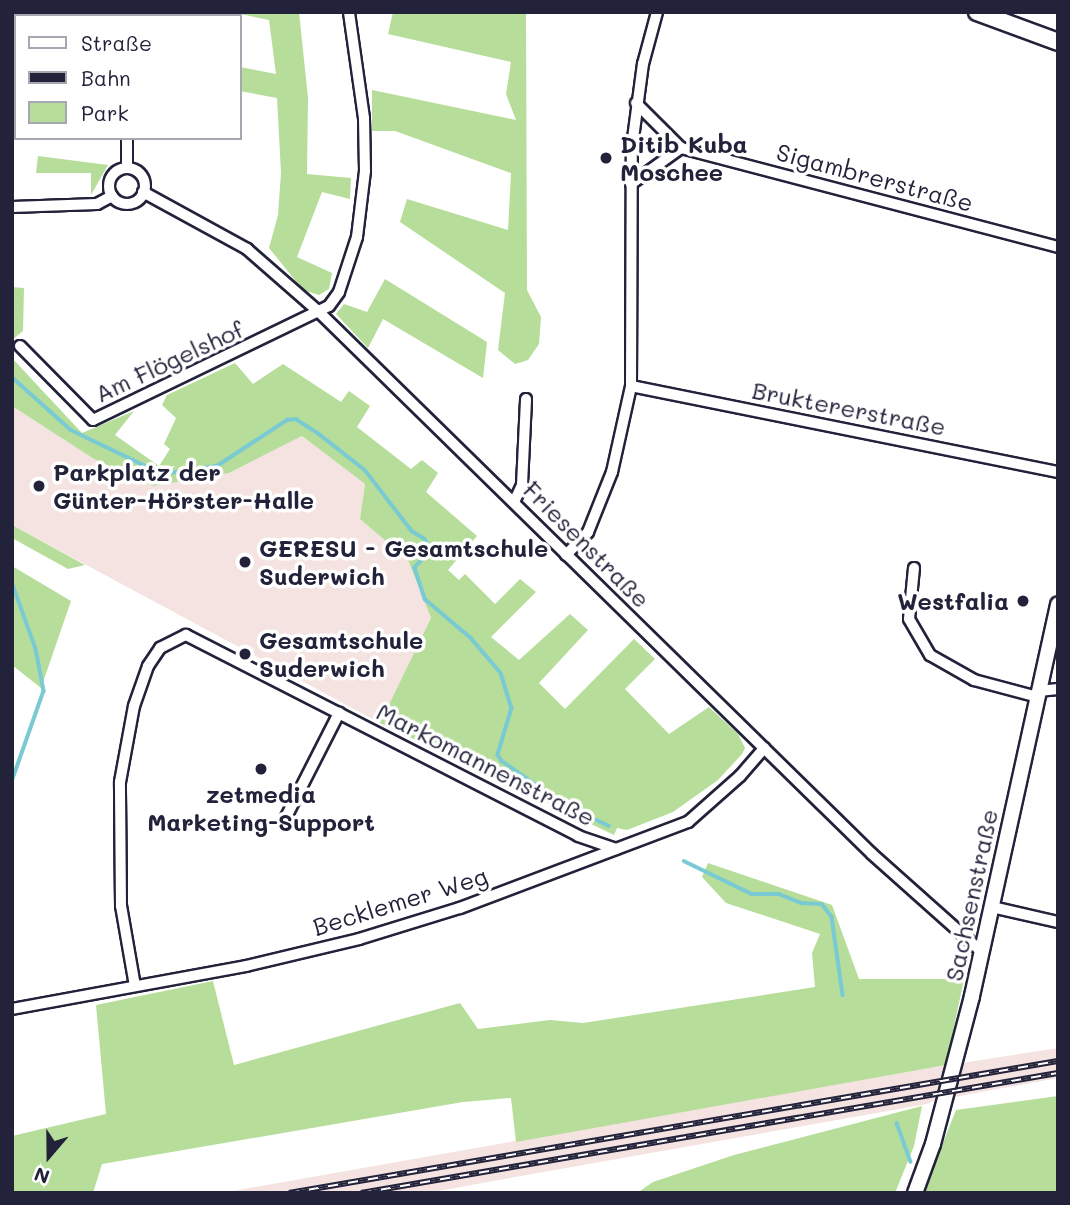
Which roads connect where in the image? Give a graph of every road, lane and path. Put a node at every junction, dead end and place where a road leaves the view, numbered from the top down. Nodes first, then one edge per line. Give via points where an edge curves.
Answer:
1 (349, 12) edge
2 (657, 12) edge
3 (977, 12) edge
4 (1058, 42) edge
5 (636, 103) junction
6 (127, 140) edge
7 (681, 148) junction
8 (127, 168) junction
9 (631, 184) junction
10 (143, 192) junction
11 (112, 196) junction
12 (12, 207) edge
13 (1058, 247) edge
14 (319, 312) junction
15 (20, 346) dead end
16 (631, 386) junction
17 (526, 399) dead end
18 (1058, 472) edge
19 (515, 500) junction
20 (566, 555) junction
21 (915, 568) dead end
22 (1058, 604) edge
23 (1058, 689) edge
24 (1039, 694) junction
25 (339, 713) junction
26 (764, 748) junction
27 (286, 817) dead end
28 (617, 849) junction
29 (992, 907) junction
30 (1058, 922) edge
31 (982, 952) junction
32 (135, 986) junction
33 (12, 1009) edge
34 (915, 1193) edge

1 - 14 street via 364,118 363,202 339,292
2 - 5 street
3 - 4 main road
5 - 7 street
5 - 9 street
6 - 8 street
7 - 9 street
7 - 13 street, Sigambrerstraße
8 - 10 street via 141,176
8 - 11 street via 110,180
9 - 16 street
10 - 11 street via 126,204
10 - 14 street, Friesenstraße via 247,249
11 - 12 street via 97,204
14 - 15 street, Am Flögelshof via 93,420
14 - 19 street, Friesenstraße
16 - 18 street, Bruktererstraße
16 - 20 street via 612,472 588,532
17 - 19 street via 522,485
19 - 20 street, Friesenstraße
20 - 26 street, Friesenstraße
21 - 24 street via 909,619 930,655 974,680
22 - 24 street, Sachsenstraße
23 - 24 street
24 - 29 street, Sachsenstraße
25 - 27 street, Markomannenstraße
25 - 28 street, Markomannenstraße via 578,836
25 - 32 street, Markomannenstraße via 186,635 160,648 148,666 134,706 120,782 120,895
26 - 28 street, Becklemer Weg via 688,822
26 - 31 street, Friesenstraße
28 - 32 street, Becklemer Weg via 460,908 359,939
29 - 30 street
29 - 31 street, Sachsenstraße
31 - 34 street, Sachsenstraße via 933,1144
32 - 33 street, Becklemer Weg

